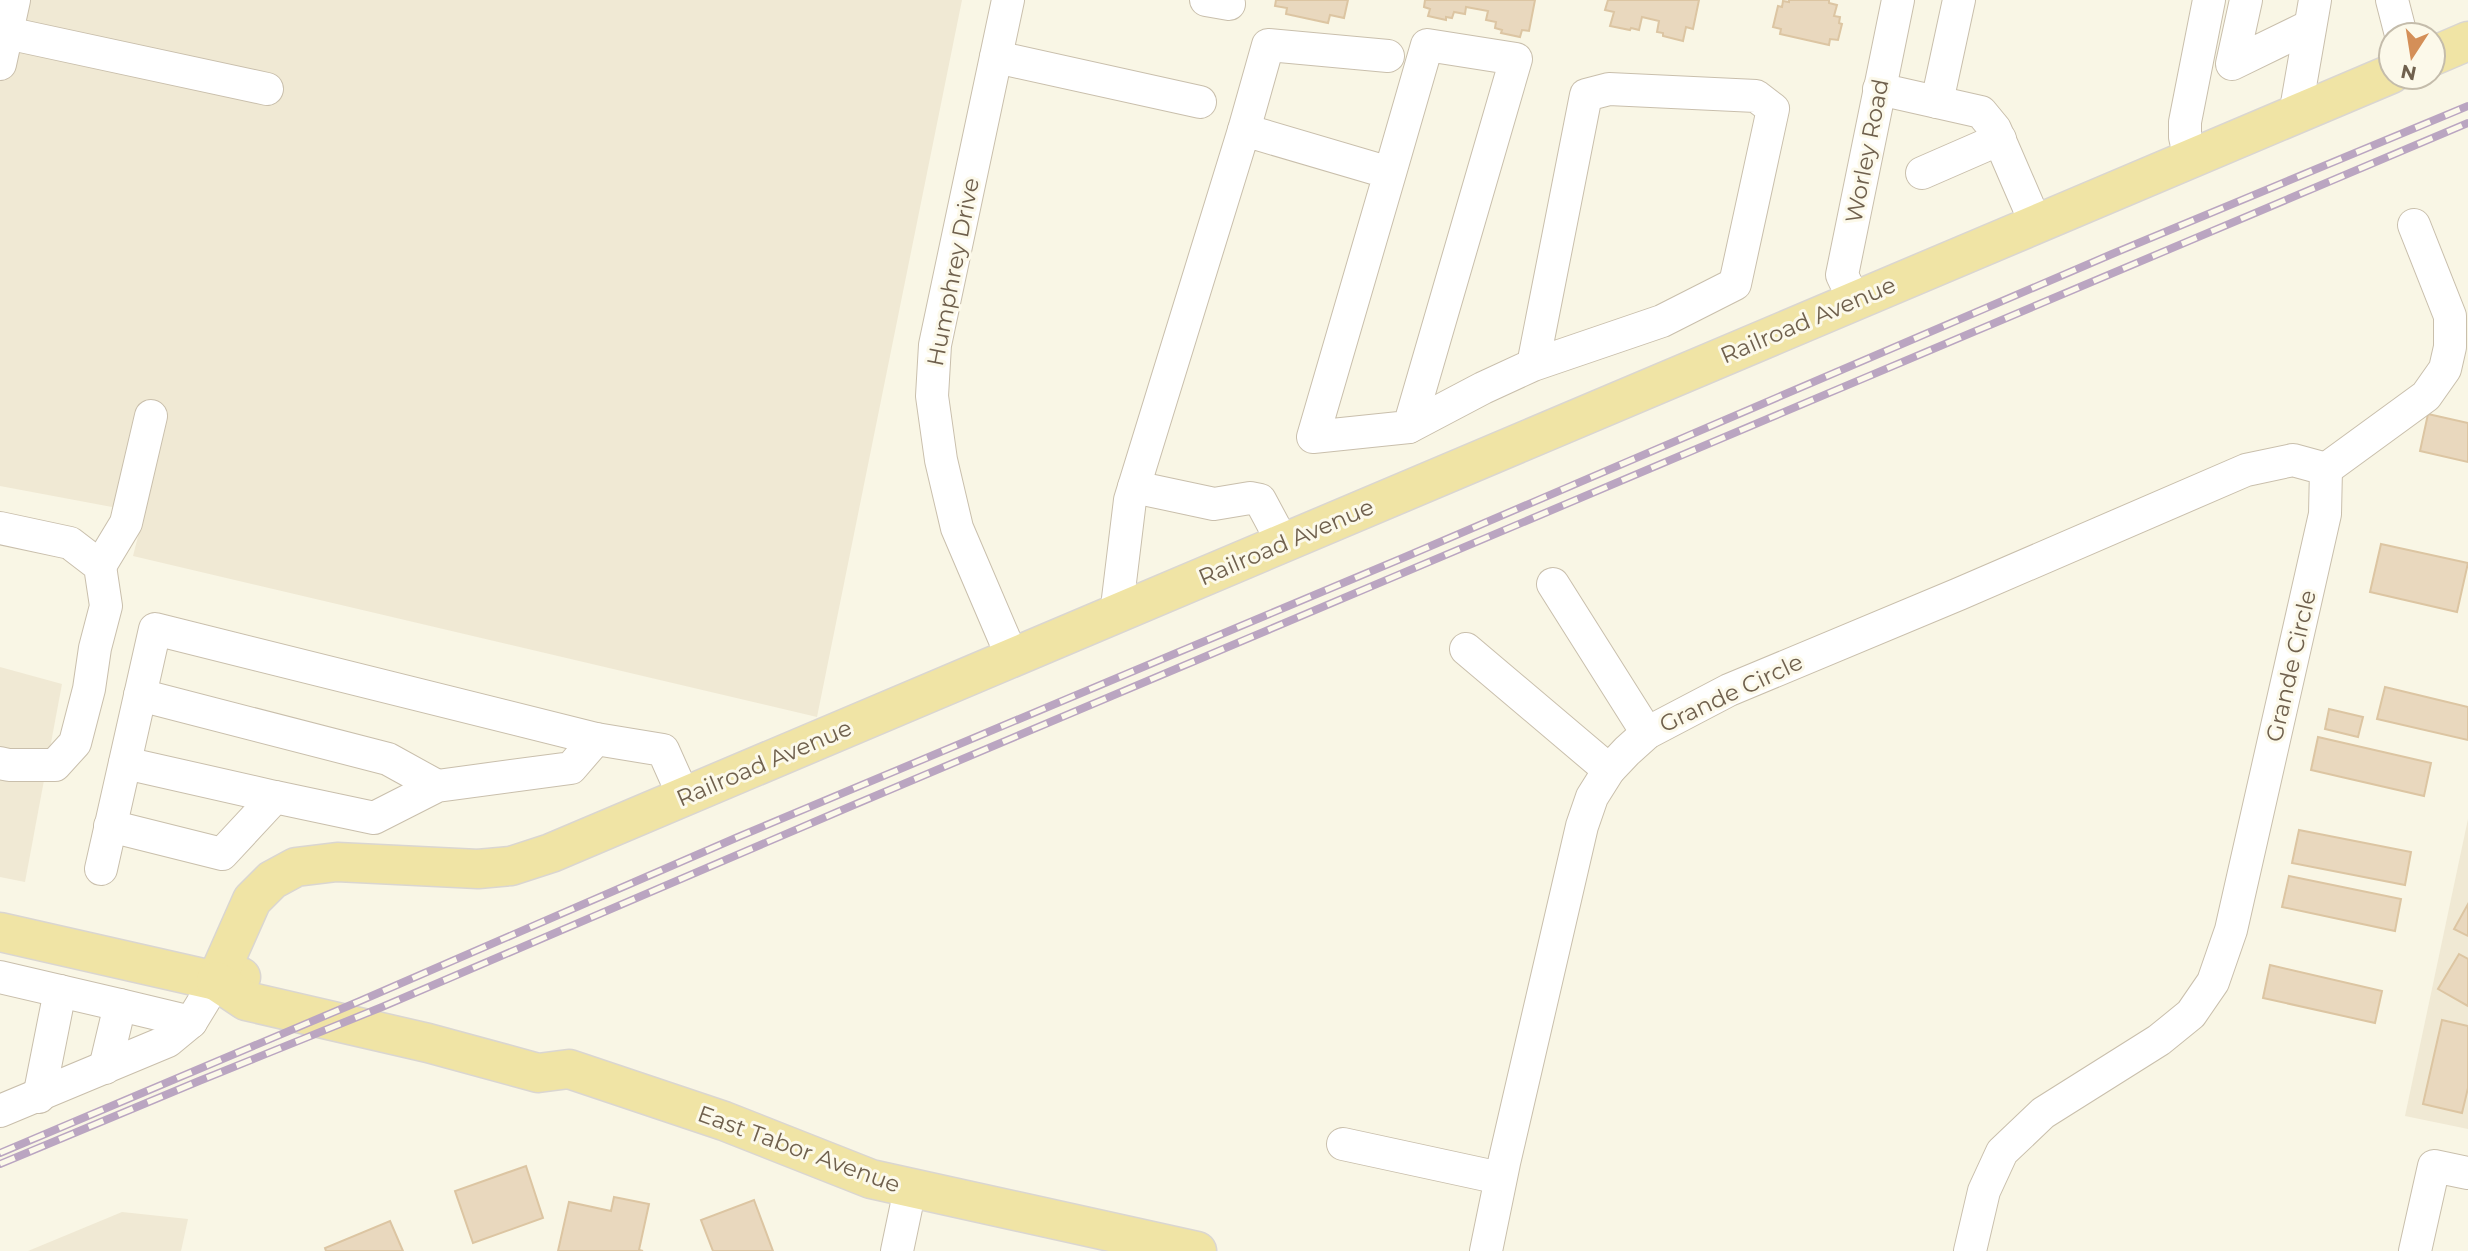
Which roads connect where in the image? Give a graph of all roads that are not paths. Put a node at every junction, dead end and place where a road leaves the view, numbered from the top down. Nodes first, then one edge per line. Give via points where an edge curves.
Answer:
1 (14, 0) edge
2 (1008, 0) edge
3 (1898, 0) edge
4 (1959, 0) edge
5 (2209, 0) edge
6 (2246, 0) edge
7 (2392, 0) edge
8 (2313, 13) edge
9 (2397, 21) edge
10 (7, 33) junction
11 (2468, 41) edge
12 (2447, 50) edge
13 (1388, 56) dead end
14 (996, 57) junction
15 (0, 64) edge
16 (2377, 80) edge
17 (267, 89) dead end
18 (1879, 89) junction
19 (1200, 102) dead end
20 (1937, 102) junction
21 (2295, 115) junction
22 (1244, 130) junction
23 (2000, 139) junction
24 (2190, 159) junction
25 (1390, 173) junction
26 (1922, 173) dead end
27 (2036, 224) junction
28 (2414, 225) dead end
29 (1854, 300) junction
30 (1533, 365) junction
31 (151, 416) dead end
32 (1409, 427) junction
33 (2326, 469) junction
34 (1134, 486) junction
35 (0, 527) edge
36 (1283, 543) junction
37 (100, 566) junction
38 (1553, 584) dead end
39 (1116, 615) junction
40 (1466, 649) dead end
41 (1013, 659) junction
42 (140, 695) junction
43 (1647, 733) junction
44 (596, 739) junction
45 (0, 763) edge
46 (125, 763) junction
47 (1609, 770) junction
48 (437, 786) junction
49 (275, 797) junction
50 (684, 797) junction
51 (110, 826) junction
52 (101, 869) dead end
53 (0, 932) edge
54 (40, 941) junction
55 (13, 980) edge
56 (216, 981) junction
57 (60, 991) junction
58 (120, 1005) junction
59 (191, 1022) junction
60 (104, 1068) junction
61 (39, 1097) junction
62 (0, 1111) edge
63 (1343, 1144) dead end
64 (2468, 1173) edge
65 (1500, 1178) junction
66 (910, 1189) junction
67 (897, 1251) edge
68 (1197, 1251) edge
69 (1486, 1251) edge
70 (1970, 1251) edge
71 (2415, 1251) edge

1 - 10 street
2 - 14 street, Humphrey Drive
3 - 18 street, Worley Road
4 - 20 street
5 - 24 street via 2185,122
6 - 8 street via 2232,64
7 - 9 street
8 - 21 street
10 - 15 street
10 - 17 street
11 - 12 main road
13 - 22 street via 1268,45
14 - 19 street
14 - 41 street, Humphrey Drive via 935,345 932,396 957,528
16 - 21 main road, Railroad Avenue
18 - 20 street
18 - 29 street, Worley Road via 1842,275
20 - 23 street via 1981,112
21 - 24 main road, Railroad Avenue
22 - 25 street
22 - 34 street
23 - 26 street
23 - 27 street
24 - 27 main road, Railroad Avenue
25 - 32 street via 1313,437
25 - 32 street via 1427,45 1516,59
27 - 29 main road, Railroad Avenue
28 - 33 street via 2450,316 2445,369 2426,396
29 - 36 main road, Railroad Avenue
30 - 30 street via 1586,95 1609,89 1756,96 1773,109 1735,284 1662,321
30 - 32 street
31 - 37 street via 126,523
33 - 43 street, Grande Circle via 2293,460 2246,470 1729,690
33 - 70 street, Grande Circle via 2325,514 2231,930 2213,982 2192,1014 2043,1113 2002,1152 1984,1191
34 - 36 street via 1214,504 1260,500
34 - 39 street
35 - 37 street via 70,543
36 - 39 main road, Railroad Avenue
37 - 45 street via 106,606 75,743 55,765
38 - 43 street
39 - 41 main road, Railroad Avenue
40 - 47 street
41 - 50 main road, Railroad Avenue
42 - 44 street via 155,629
42 - 46 street
42 - 48 street via 388,758
43 - 47 street, Grande Circle
44 - 48 street via 571,768
44 - 50 street via 663,750
46 - 49 street
46 - 51 street
47 - 65 street, Grande Circle via 1592,797 1582,826
48 - 49 street via 374,818
49 - 51 street via 222,854
50 - 56 main road, Railroad Avenue via 511,866 478,869 337,862 296,867 272,880 252,901
51 - 52 street
53 - 54 main road, East Tabor Avenue
54 - 55 street
54 - 56 main road, East Tabor Avenue
55 - 57 street
56 - 59 street
56 - 66 main road, East Tabor Avenue via 246,1001 538,1073 569,1069 724,1121 871,1180
57 - 58 street
57 - 61 street
58 - 59 street
58 - 60 street
59 - 60 street via 168,1041
60 - 61 street
61 - 62 street
63 - 65 street
64 - 71 street via 2434,1166
65 - 69 street, Grande Circle
66 - 67 street
66 - 68 main road, East Tabor Avenue

